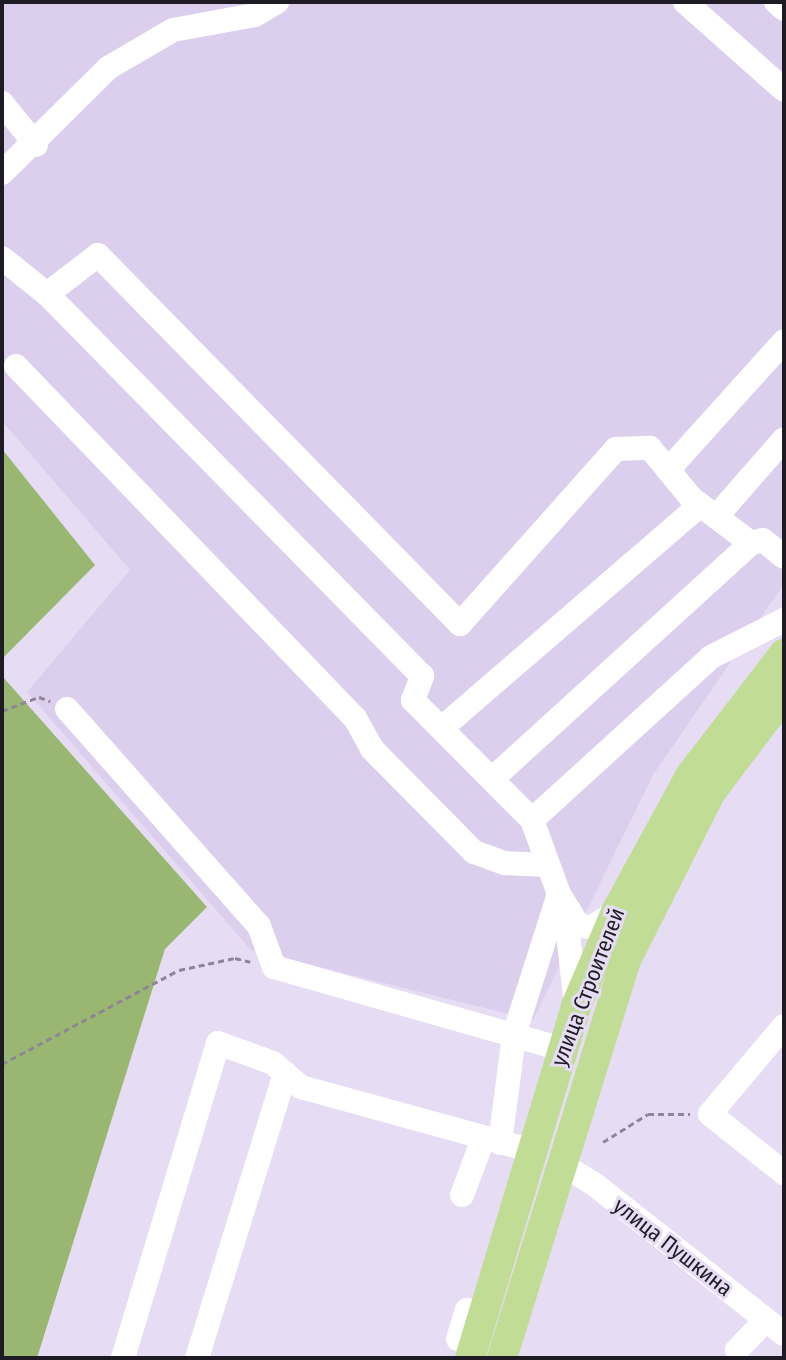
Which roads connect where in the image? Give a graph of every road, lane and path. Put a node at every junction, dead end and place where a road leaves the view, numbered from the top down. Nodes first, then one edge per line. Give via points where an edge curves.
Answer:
1 (277, 2) edge
2 (685, 2) edge
3 (776, 2) edge
4 (784, 9) edge
5 (784, 90) edge
6 (2, 103) edge
7 (36, 145) junction
8 (2, 173) edge
9 (2, 258) edge
10 (47, 294) junction
11 (784, 341) edge
12 (16, 366) dead end
13 (784, 439) edge
14 (668, 470) junction
15 (708, 511) junction
16 (751, 543) junction
17 (783, 555) edge
18 (784, 620) edge
19 (784, 654) edge
20 (784, 695) edge
21 (67, 709) joint
22 (2, 711) edge
23 (443, 727) junction
24 (492, 779) junction
25 (532, 820) junction
26 (546, 865) junction
27 (562, 901) junction
28 (616, 912) junction
29 (274, 967) junction
30 (576, 1006) junction
31 (784, 1026) edge
32 (514, 1035) junction
33 (562, 1049) junction
34 (2, 1064) edge
35 (285, 1073) junction
36 (710, 1114) junction
37 (491, 1141) junction
38 (603, 1142) dead end
39 (530, 1150) junction
40 (560, 1163) junction
41 (784, 1173) edge
42 (462, 1195) dead end
43 (775, 1327) edge
44 (464, 1348) edge
45 (737, 1350) dead end
46 (123, 1358) edge
47 (197, 1358) edge
48 (502, 1358) edge

1 - 7 street via 255,15 173,30 108,68
2 - 5 street
3 - 4 street
6 - 7 street
7 - 8 street
9 - 10 street
10 - 14 street via 98,255 460,624 616,449 650,448
10 - 23 street via 422,676 413,700
11 - 14 street
12 - 26 street via 355,718 372,749 474,852 505,863
13 - 15 street
14 - 15 street
15 - 16 street
15 - 23 street
16 - 17 street via 763,540
16 - 24 street via 623,654
18 - 25 street via 711,657
19 - 28 main road, улица Строителей via 690,776
20 - 40 main road, улица Строителей via 711,792 654,898 605,1017
21 - 22 path via 39,697
21 - 29 street via 259,926
23 - 24 street
24 - 25 street
25 - 26 street
26 - 27 street
27 - 28 street via 579,926 592,927
27 - 30 street
27 - 32 street
28 - 30 main road, улица Строителей
29 - 32 street
29 - 34 path via 235,958 179,970
30 - 33 main road, улица Строителей
31 - 36 street
32 - 33 street
32 - 37 street
33 - 39 main road, улица Строителей
35 - 37 street via 301,1087
35 - 46 street via 273,1063 218,1043
35 - 47 street
36 - 38 path via 648,1114
36 - 41 street
37 - 39 street
37 - 42 street
39 - 40 main road
39 - 44 main road, улица Строителей via 483,1315
40 - 43 street, улица Пушкина
40 - 48 main road, улица Строителей
43 - 45 street

